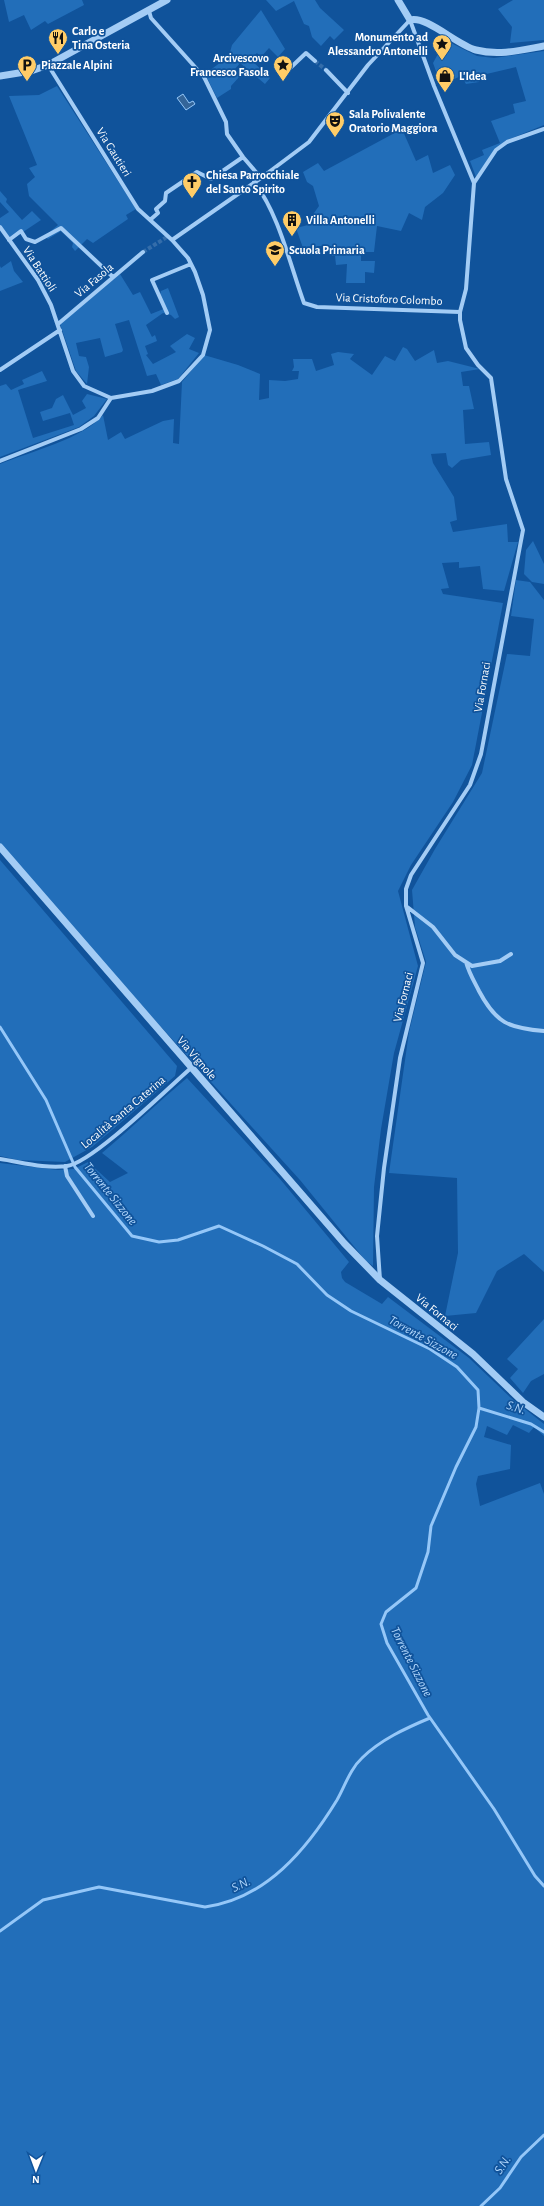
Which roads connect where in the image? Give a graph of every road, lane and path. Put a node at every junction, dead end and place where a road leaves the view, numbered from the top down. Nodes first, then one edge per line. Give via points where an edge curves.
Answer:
1 (167, 0) edge
2 (398, 0) edge
3 (149, 11) junction
4 (410, 20) junction
5 (544, 46) edge
6 (315, 61) tunnel mouth
7 (48, 65) junction
8 (326, 70) tunnel mouth
9 (284, 73) dead end
10 (0, 76) edge
11 (348, 93) junction
12 (544, 129) edge
13 (243, 157) junction
14 (261, 178) junction
15 (254, 182) junction
16 (474, 182) junction
17 (150, 220) junction
18 (0, 228) edge
19 (9, 240) junction
20 (172, 240) junction
21 (143, 252) tunnel mouth
22 (191, 264) junction
23 (113, 277) junction
24 (460, 312) junction
25 (168, 313) dead end
26 (58, 324) junction
27 (60, 330) junction
28 (0, 370) edge
29 (111, 398) junction
30 (0, 461) edge
31 (0, 847) edge
32 (406, 906) junction
33 (511, 954) dead end
34 (466, 962) junction
35 (544, 1031) edge
36 (191, 1068) junction
37 (0, 1159) edge
38 (67, 1166) junction
39 (93, 1216) dead end
40 (380, 1280) junction
41 (544, 1417) edge

1 - 3 street
2 - 4 street
3 - 7 street
3 - 13 street via 151,18 204,76 226,122 227,134
4 - 5 street via 416,18 425,22 449,38 476,50 514,52
4 - 11 street via 368,65
4 - 16 street
6 - 9 street via 306,53
7 - 10 street via 31,71
7 - 17 street, Via Gautieri via 138,209
8 - 11 street
11 - 14 street via 309,142
12 - 16 street via 507,142 496,150
13 - 14 street
13 - 17 street via 211,179 196,172 166,193 165,200 156,209 158,213
14 - 15 street
15 - 20 street
15 - 24 street, Via Cristoforo Colombo via 272,212 304,303 317,306
16 - 24 street via 466,289
17 - 20 street, Via Gautieri
18 - 19 street, Via Battioli
19 - 23 street via 21,231 26,238 35,242 61,228
19 - 26 street, Via Battioli via 38,280
20 - 22 street, Via Gautieri
21 - 23 street, Via Fasola
22 - 25 street via 152,280
22 - 29 street, Via Gautieri via 203,295 210,330 203,355 179,382 152,391
23 - 26 street, Via Fasola
24 - 32 street, Via Fornaci via 466,348 491,378 506,479 523,530 481,754 470,785 411,875 406,889
26 - 27 street, Via Battioli
27 - 28 street
27 - 29 street, Via Battioli via 73,371 84,386
29 - 30 street via 98,418 82,429
31 - 36 street, Via Vignole
32 - 34 street via 433,927 455,955
32 - 40 street, Via Fornaci via 423,964 400,1058 384,1168 378,1236
33 - 34 street via 486,965 472,966
34 - 35 street via 488,1008 497,1017 512,1026
36 - 38 street, Località Santa Caterina via 132,1121 82,1160
36 - 40 street, Via Vignole
37 - 38 street, Località Santa Caterina via 51,1167
38 - 39 street via 67,1176
40 - 41 street, Via Fornaci via 473,1354 523,1402

